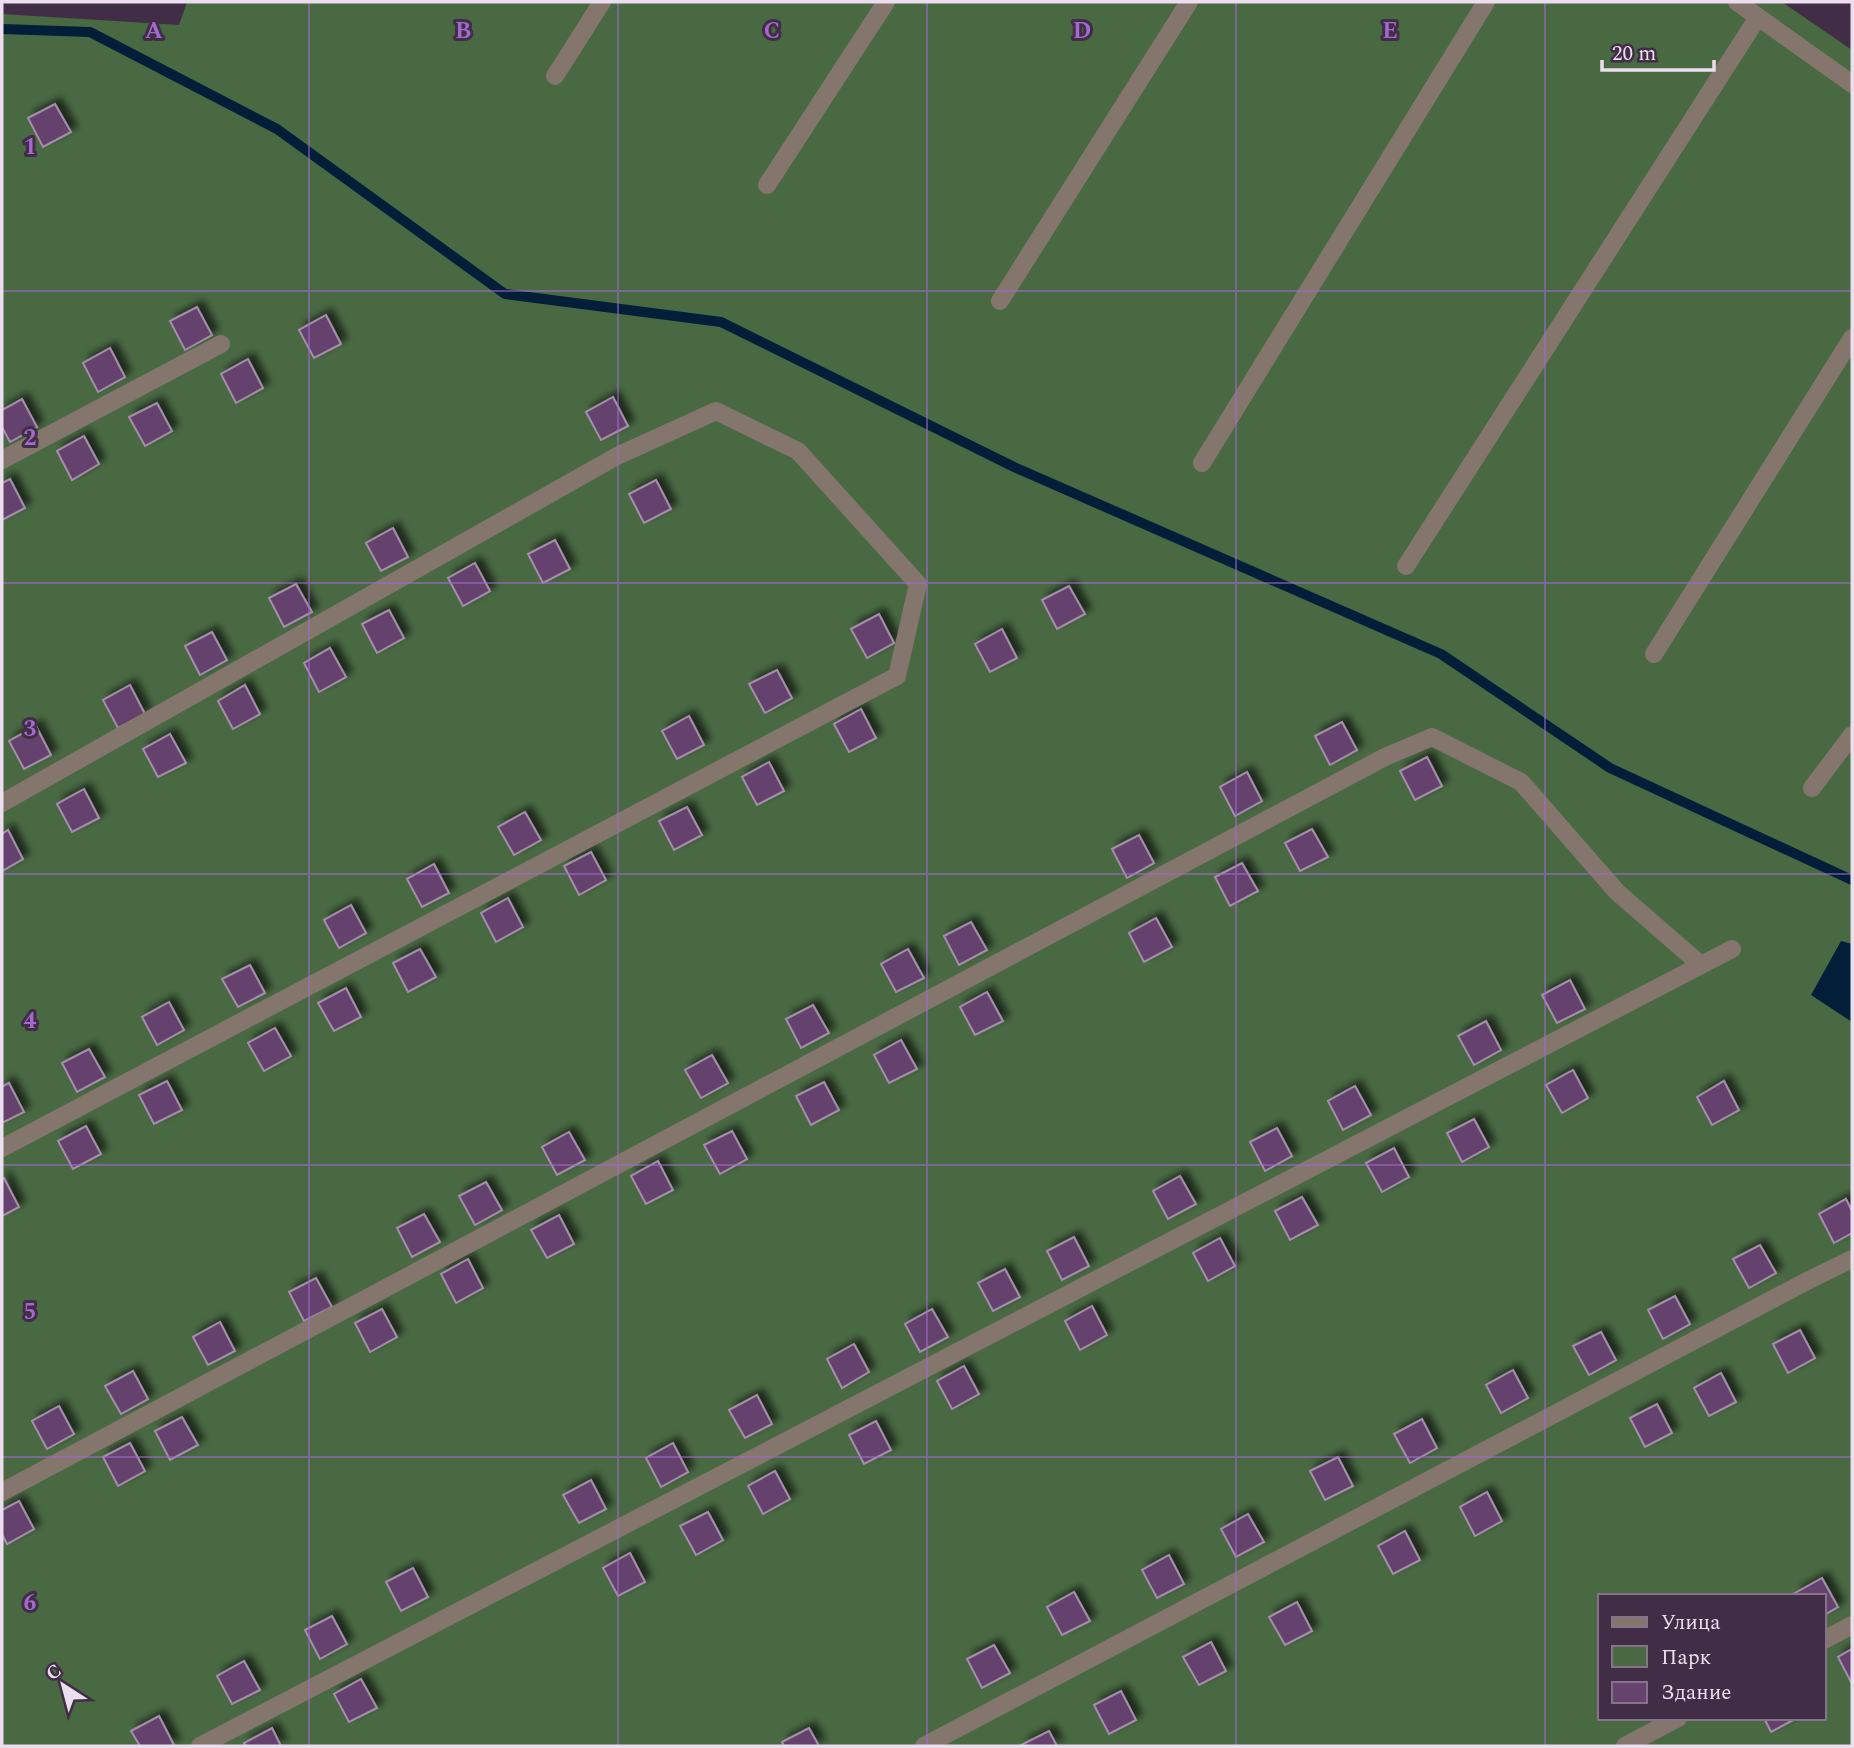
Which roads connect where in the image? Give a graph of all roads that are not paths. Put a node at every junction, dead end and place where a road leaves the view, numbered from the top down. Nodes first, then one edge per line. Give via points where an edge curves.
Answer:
1 (602, 2) edge
2 (887, 2) edge
3 (1189, 2) edge
4 (1486, 2) edge
5 (1737, 2) edge
6 (1758, 17) junction
7 (555, 76) dead end
8 (1852, 83) edge
9 (767, 186) dead end
10 (1000, 301) dead end
11 (1852, 338) edge
12 (221, 344) dead end
13 (2, 460) edge
14 (1202, 463) dead end
15 (1406, 566) dead end
16 (1654, 654) dead end
17 (1852, 735) edge
18 (1812, 788) dead end
19 (2, 803) edge
20 (1732, 949) dead end
21 (1701, 965) junction
22 (2, 1148) edge
23 (1852, 1259) edge
24 (2, 1492) edge
25 (1852, 1625) edge
26 (1826, 1639) edge
27 (1674, 1720) edge
28 (200, 1746) edge
29 (924, 1746) edge
30 (1625, 1746) edge

1 - 7 street
2 - 9 street
3 - 10 street
4 - 14 street
5 - 6 street
6 - 8 street
6 - 15 street
11 - 16 street
12 - 13 street
17 - 18 street
19 - 22 street via 617,456 716,411 798,450 918,584 897,676
20 - 21 street
21 - 24 street via 1617,892 1521,782 1432,737 1372,764
21 - 28 street
23 - 29 street
25 - 26 street
27 - 30 street

